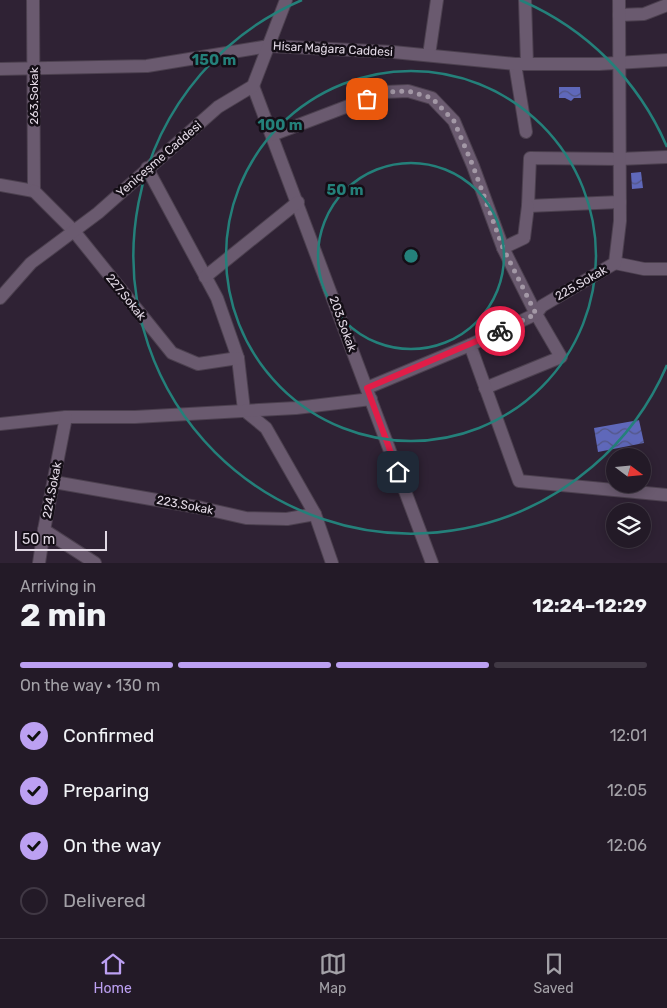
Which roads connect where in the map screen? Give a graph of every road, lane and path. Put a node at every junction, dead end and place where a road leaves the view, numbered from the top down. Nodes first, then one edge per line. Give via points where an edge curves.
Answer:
1 (33, 0) edge
2 (286, 0) edge
3 (437, 0) edge
4 (525, 0) edge
5 (620, 0) edge
6 (667, 5) edge
7 (619, 15) junction
8 (269, 46) junction
9 (429, 55) junction
10 (667, 60) edge
11 (619, 62) junction
12 (521, 64) junction
13 (0, 68) edge
14 (34, 68) junction
15 (253, 86) junction
16 (526, 132) dead end
17 (272, 135) junction
18 (667, 157) edge
19 (619, 159) junction
20 (147, 168) junction
21 (0, 185) edge
22 (34, 191) junction
23 (298, 202) junction
24 (620, 202) junction
25 (528, 206) junction
26 (73, 230) junction
27 (503, 248) junction
28 (615, 263) junction
29 (667, 269) edge
30 (205, 277) junction
31 (0, 298) edge
32 (536, 314) junction
33 (470, 346) junction
34 (238, 358) junction
35 (485, 388) junction
36 (369, 394) junction
37 (244, 410) junction
38 (66, 417) junction
39 (0, 424) edge
40 (54, 482) junction
41 (667, 496) edge
42 (315, 514) junction
43 (44, 530) junction
44 (39, 563) edge
45 (95, 563) edge
46 (332, 563) edge
47 (432, 563) edge

1 - 14 street, 263.Sokak
2 - 8 street
3 - 9 street
4 - 12 street
5 - 7 street, 225.Sokak
6 - 7 street via 644,14
7 - 11 street, 225.Sokak
8 - 9 street, Hisar Mağara Caddesi
8 - 14 street, Hisar Mağara Caddesi via 147,66
8 - 15 street
9 - 12 street, Hisar Mağara Caddesi
10 - 11 street, Hisar Mağara Caddesi
11 - 12 street, Hisar Mağara Caddesi
11 - 19 street, 225.Sokak
12 - 16 street
13 - 14 street, Hisar Mağara Caddesi
14 - 22 street, 263.Sokak
15 - 17 street, 203.Sokak
15 - 20 street, Yeniçeşme Caddesi via 218,107
17 - 23 street, 203.Sokak
17 - 27 street via 386,92 408,91 432,98 454,121
18 - 19 street
19 - 24 street, 225.Sokak
19 - 25 street via 530,158
20 - 26 street, Yeniçeşme Caddesi via 98,213
20 - 30 street
21 - 22 street
22 - 26 street, 227.Sokak
23 - 30 street
23 - 36 street, 203.Sokak
24 - 25 street
24 - 28 street, 225.Sokak
25 - 27 street via 524,238
26 - 31 street, Yeniçeşme Caddesi via 31,263
26 - 34 street, 227.Sokak via 172,353 198,364
27 - 32 street
28 - 29 street via 644,269
28 - 32 street, 225.Sokak via 542,306
30 - 34 street via 217,298
32 - 33 street, 225.Sokak
32 - 35 street via 561,357
33 - 35 street
33 - 36 street, 225.Sokak
34 - 37 street
35 - 41 street via 519,481
36 - 37 street, 225.Sokak via 296,408
36 - 47 street, 203.Sokak
37 - 38 street, 225.Sokak
37 - 42 street via 266,428
38 - 39 street, 225.Sokak
38 - 40 street, 224.Sokak
40 - 42 street, 223.Sokak via 246,518 287,519
40 - 43 street, 224.Sokak
42 - 46 street
43 - 44 street, 224.Sokak
43 - 45 street

